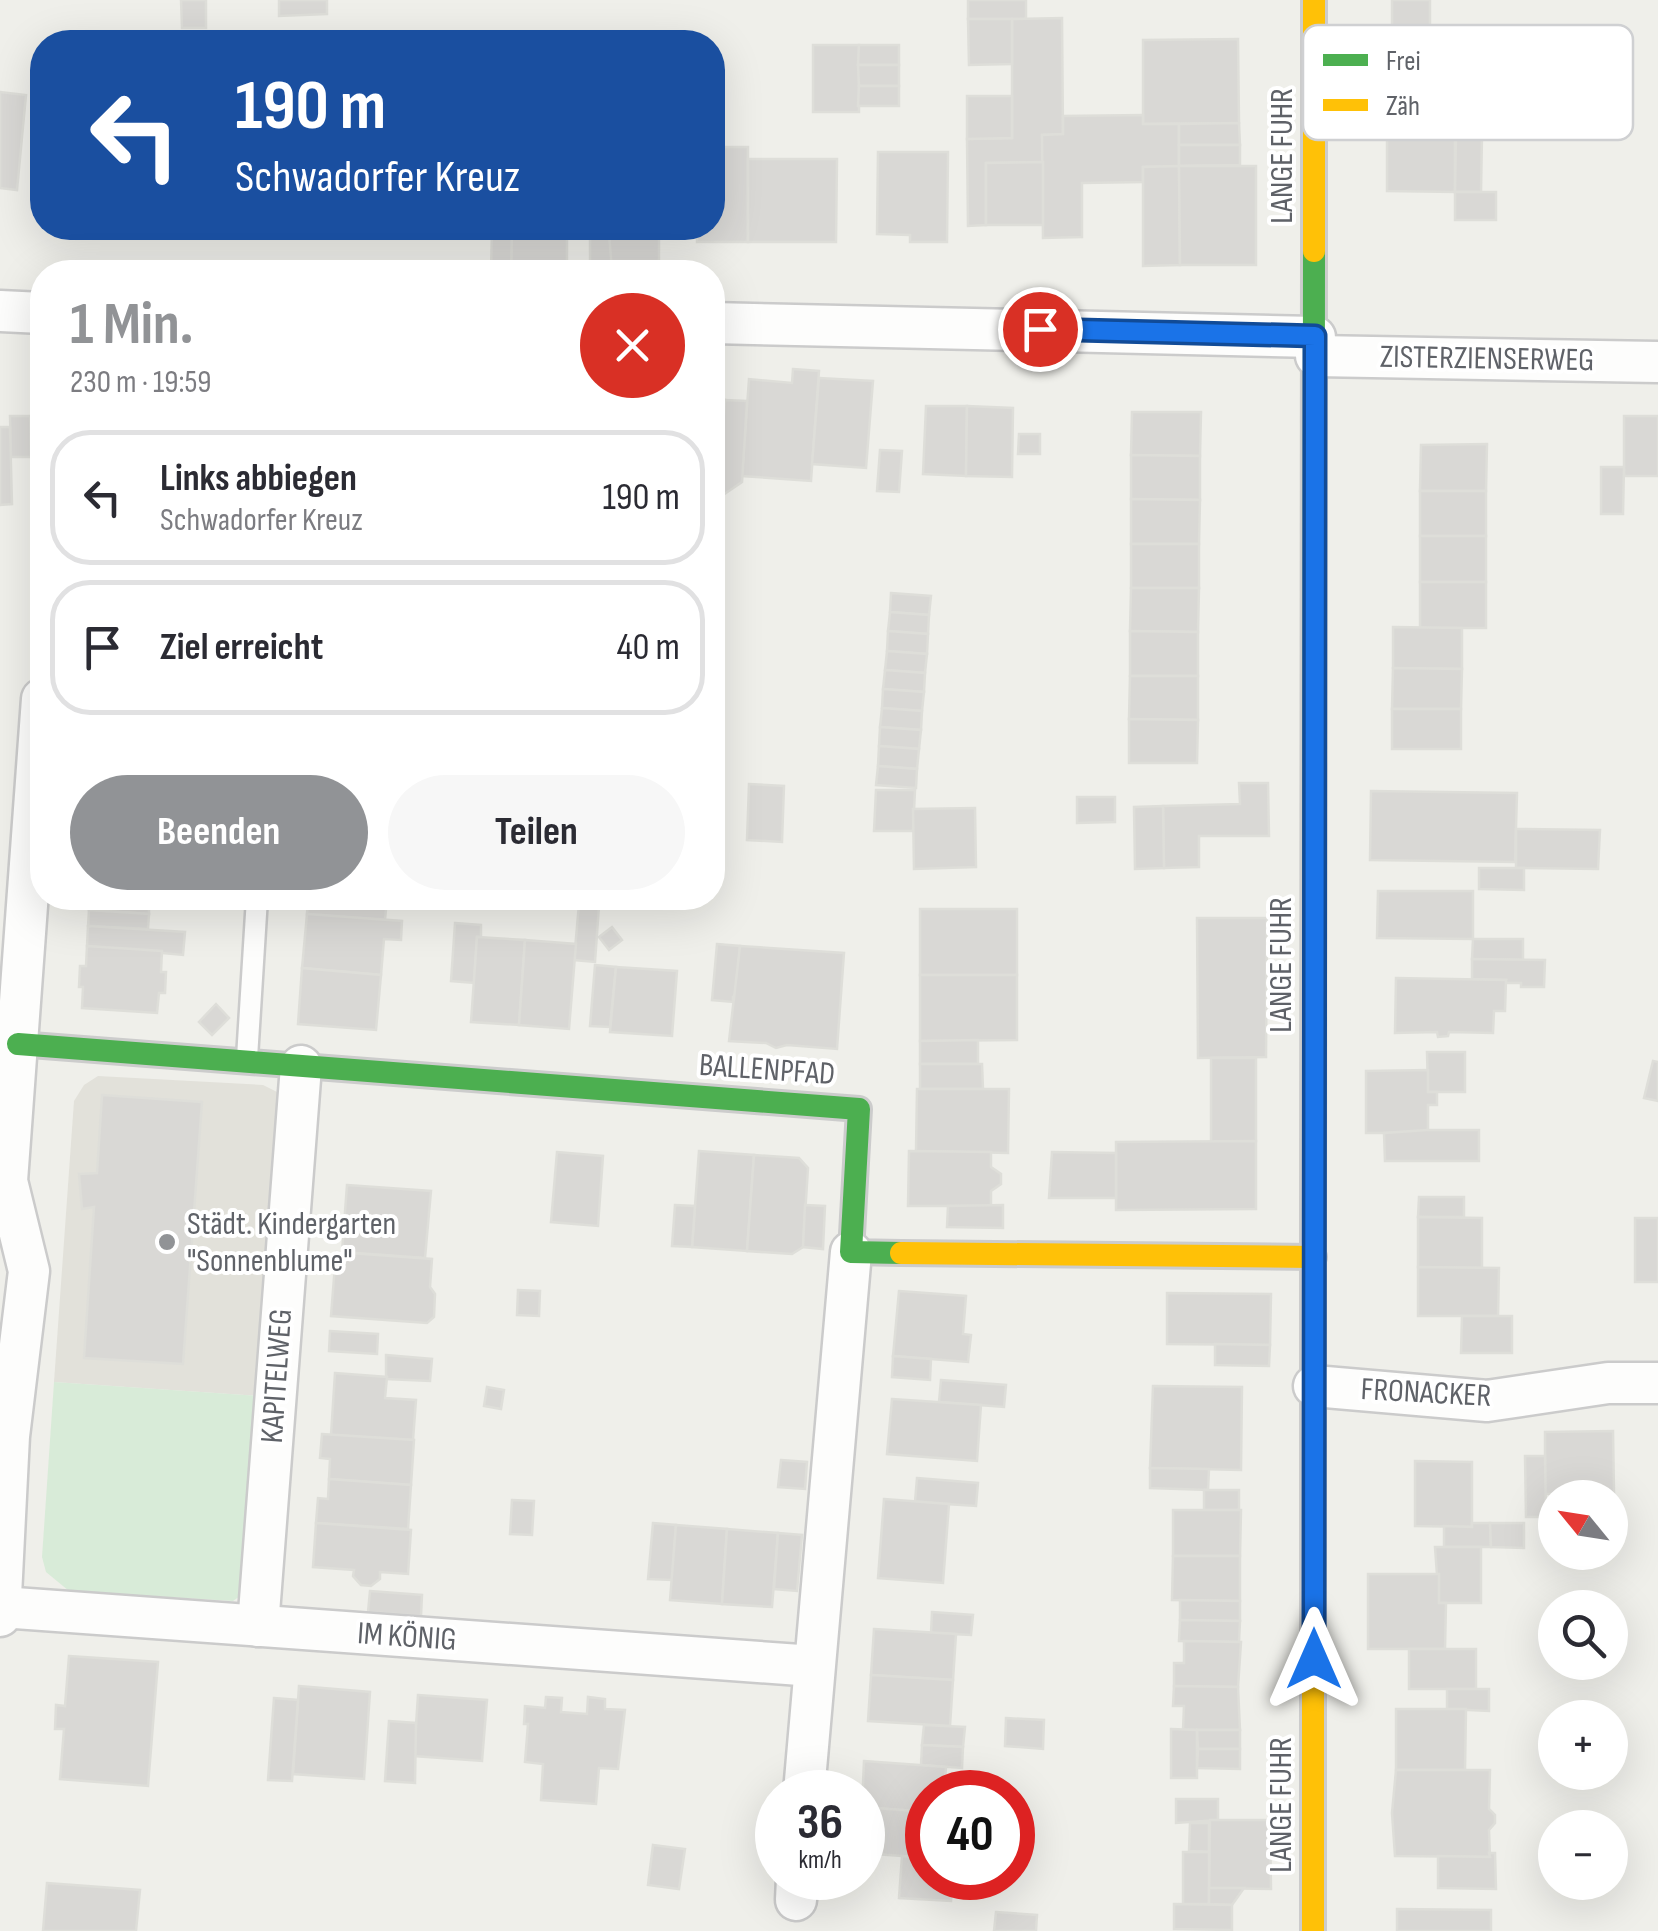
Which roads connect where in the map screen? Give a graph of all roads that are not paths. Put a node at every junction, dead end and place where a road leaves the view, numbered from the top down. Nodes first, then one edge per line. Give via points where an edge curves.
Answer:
1 (1314, 0) edge
2 (1314, 25) edge
3 (1315, 140) edge
4 (0, 311) edge
5 (30, 312) edge
6 (725, 323) edge
7 (1316, 346) junction
8 (1658, 362) edge
9 (30, 775) edge
10 (13, 882) edge
11 (256, 910) edge
12 (18, 1044) junction
13 (246, 1060) junction
14 (300, 1066) junction
15 (851, 1252) junction
16 (1314, 1258) junction
17 (1658, 1383) edge
18 (1314, 1386) junction
19 (4, 1436) edge
20 (0, 1607) edge
21 (0, 1616) edge
22 (258, 1626) junction
23 (814, 1666) junction
24 (806, 1770) edge
25 (1313, 1931) edge

1 - 2 street, LANGE FUHR
3 - 7 street, LANGE FUHR
4 - 5 street
6 - 7 street, ZISTERZIENSERWEG
7 - 8 street, ZISTERZIENSERWEG
7 - 16 street, LANGE FUHR
9 - 10 street
10 - 12 street
11 - 13 lane
12 - 13 street, BALLENPFAD
12 - 19 street via 8,1181 29,1271
13 - 14 street, BALLENPFAD
14 - 15 street, BALLENPFAD via 859,1110
14 - 22 street, KAPITELWEG
15 - 16 street
15 - 23 street
16 - 18 street, LANGE FUHR
17 - 18 street, FRONACKER via 1608,1383 1486,1401
18 - 25 street, LANGE FUHR
19 - 20 street
20 - 21 street
20 - 22 street, IM KÖNIG
22 - 23 street, IM KÖNIG
23 - 24 street

